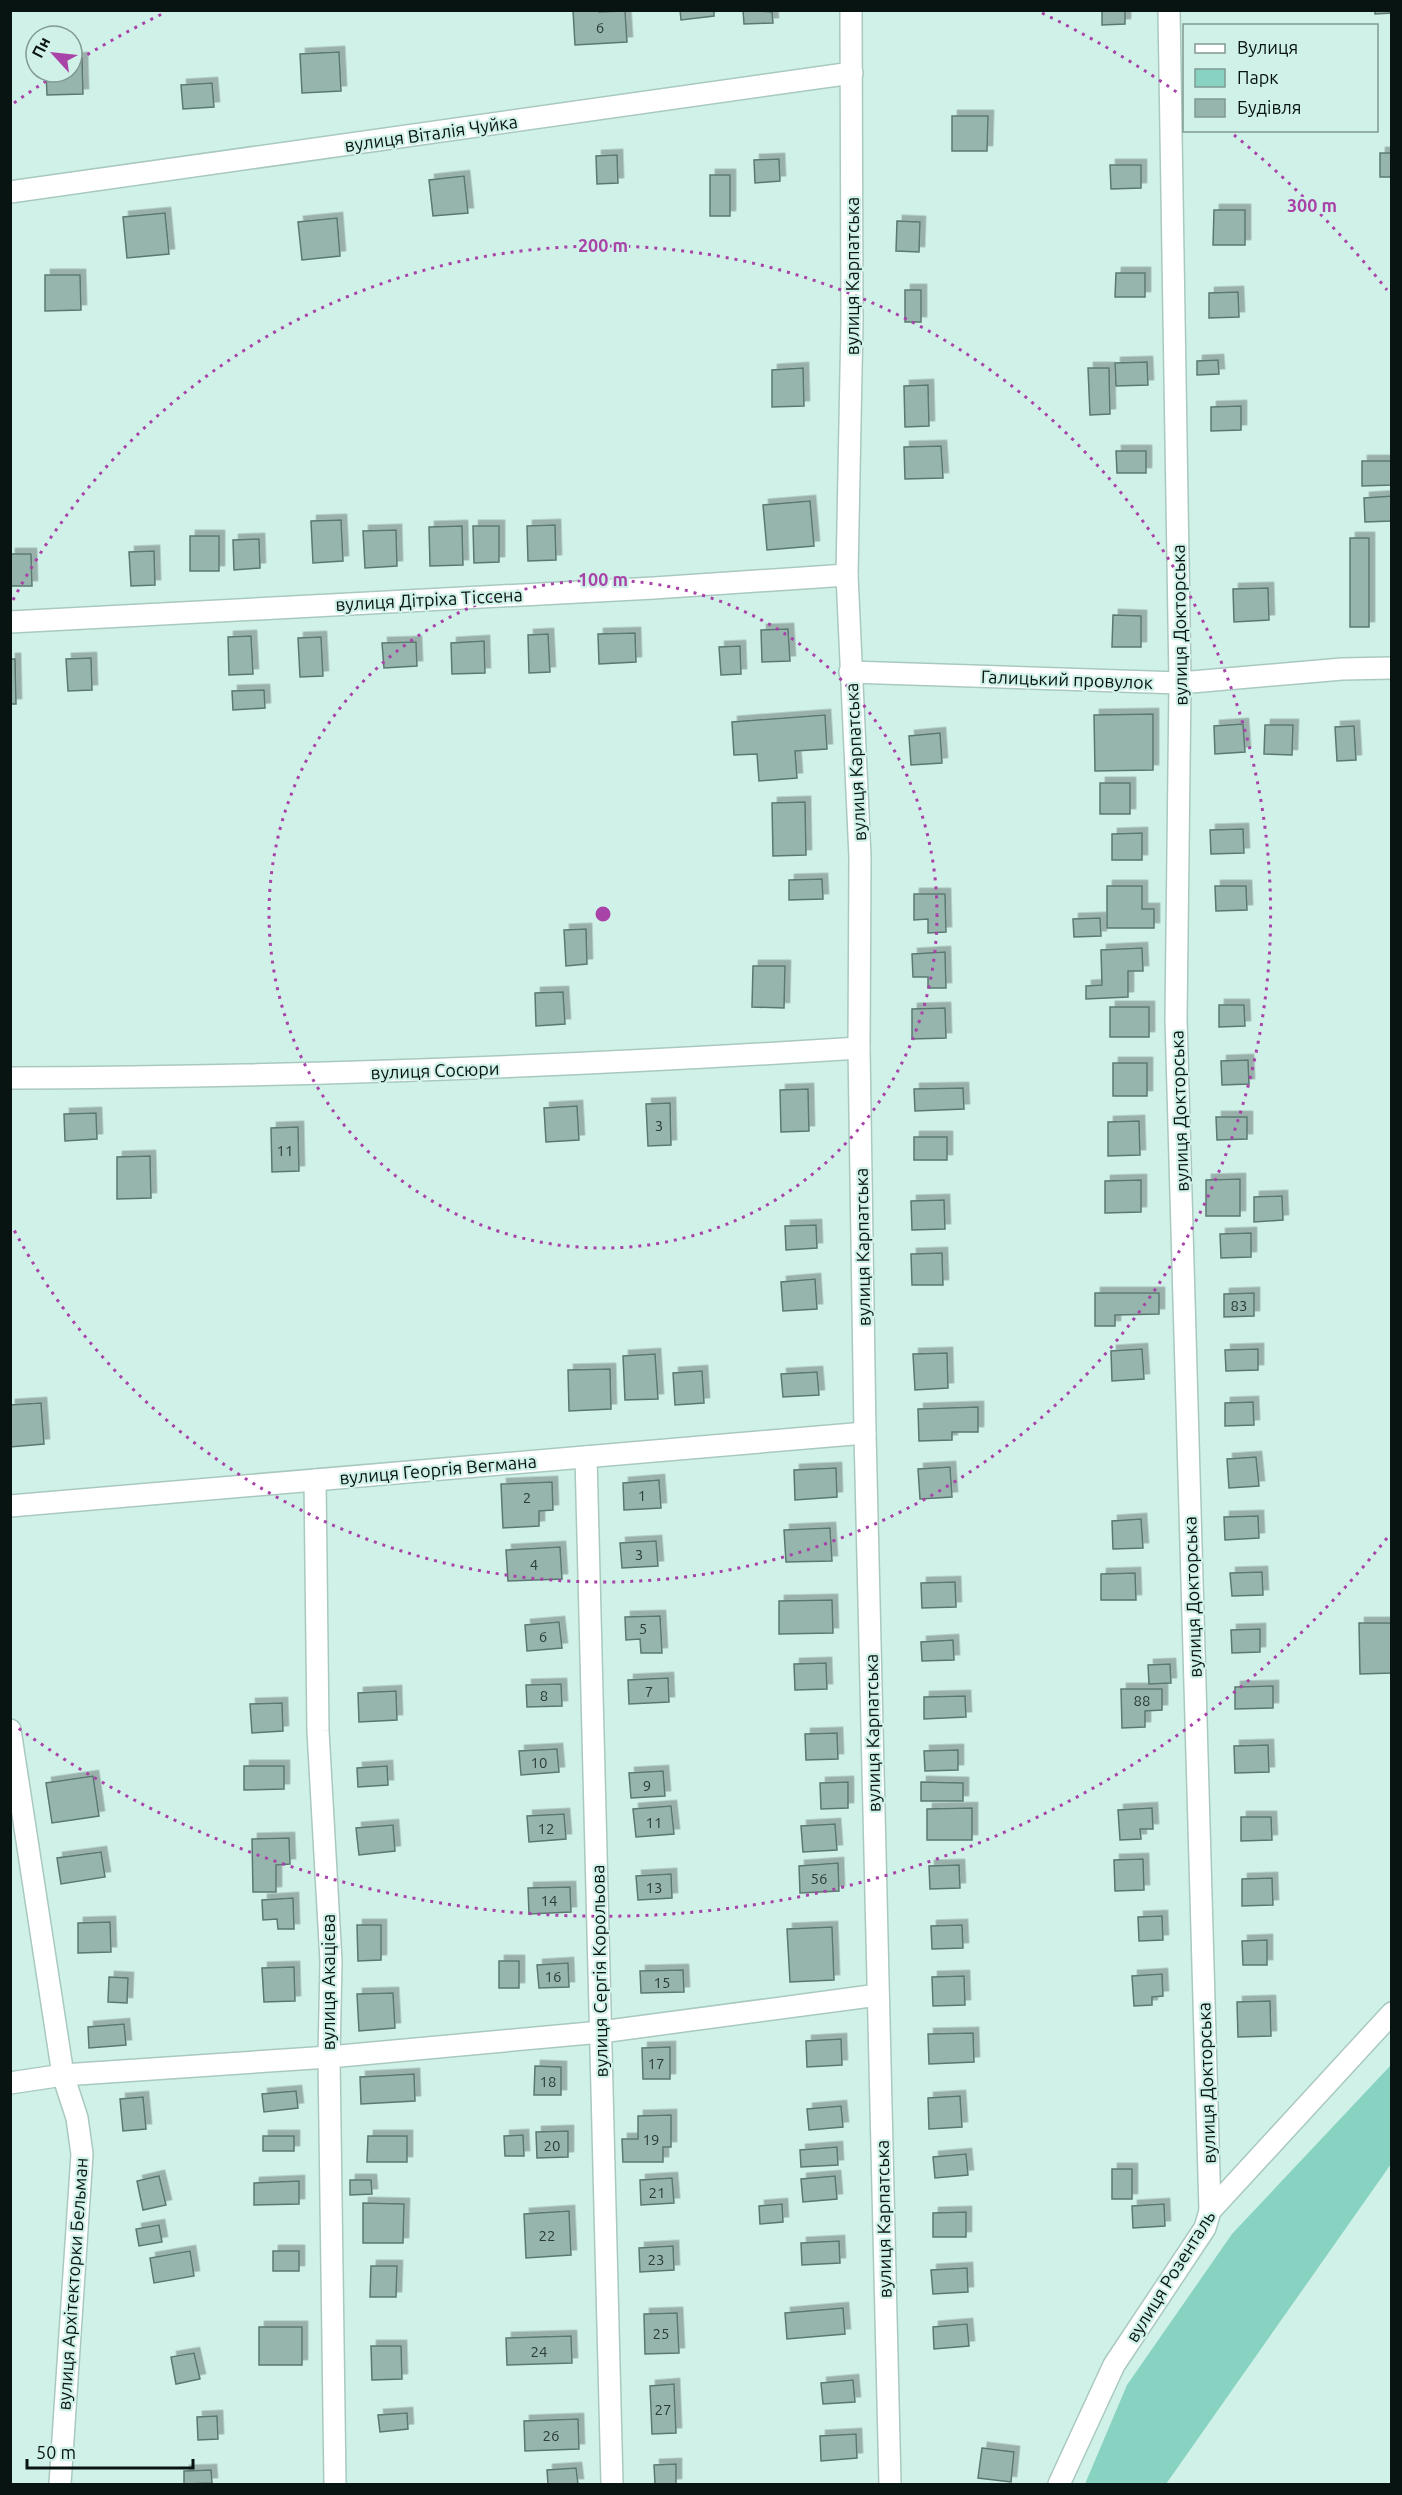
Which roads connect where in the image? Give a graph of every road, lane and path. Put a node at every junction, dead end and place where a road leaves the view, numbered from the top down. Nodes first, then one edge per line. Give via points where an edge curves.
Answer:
1 (851, 10) edge
2 (1169, 10) edge
3 (852, 74) junction
4 (10, 192) edge
5 (847, 575) junction
6 (10, 622) edge
7 (1392, 668) edge
8 (850, 672) junction
9 (1180, 683) junction
10 (859, 1048) junction
11 (10, 1078) edge
12 (865, 1433) junction
13 (586, 1457) junction
14 (315, 1480) junction
15 (10, 1506) edge
16 (10, 1730) edge
17 (878, 1995) junction
18 (1392, 2013) edge
19 (601, 2032) junction
20 (329, 2057) junction
21 (63, 2075) junction
22 (10, 2083) edge
23 (1210, 2211) junction
24 (60, 2484) edge
25 (335, 2484) edge
26 (612, 2484) edge
27 (890, 2484) edge
28 (1059, 2484) edge

1 - 3 street, вулиця Карпатська
2 - 9 street, вулиця Докторська
3 - 4 street, вулиця Віталія Чуйка
3 - 5 street, вулиця Карпатська
5 - 6 street, вулиця Дітріха Тіссена
5 - 8 street, вулиця Карпатська
7 - 9 street, Галицький провулок
8 - 9 street, Галицький провулок
8 - 10 street, вулиця Карпатська via 860,857
9 - 23 street, вулиця Докторська via 1176,1019
10 - 11 street, вулиця Сосюри via 500,1068
10 - 12 street, вулиця Карпатська
12 - 13 street, вулиця Георгія Вегмана
12 - 17 street, вулиця Карпатська
13 - 14 street, вулиця Георгія Вегмана
13 - 19 street, вулиця Сергія Корольова
14 - 15 street, вулиця Георгія Вегмана
14 - 20 street, вулиця Акацієва via 318,1731 331,1961
16 - 21 street, вулиця Архітекторки Бельман
17 - 19 street
17 - 27 street, вулиця Карпатська
18 - 23 street, вулиця Розенталь
19 - 20 street
19 - 26 street, вулиця Сергія Корольова
20 - 21 street
20 - 25 street, вулиця Акацієва
21 - 22 street
21 - 24 street, вулиця Архітекторки Бельман via 77,2118 82,2154
23 - 28 street, вулиця Розенталь via 1205,2228 1114,2365

